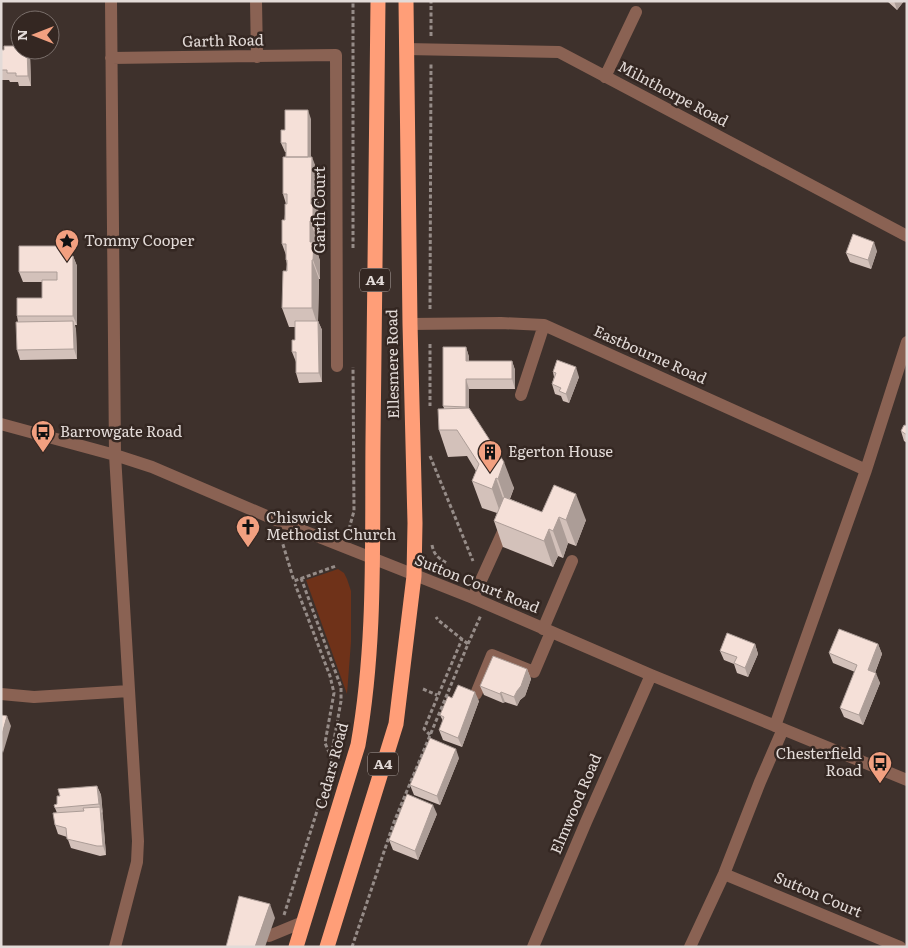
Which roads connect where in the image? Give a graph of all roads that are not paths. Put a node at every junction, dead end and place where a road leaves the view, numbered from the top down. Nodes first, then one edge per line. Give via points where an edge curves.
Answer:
1 (110, 1) edge
2 (256, 1) edge
3 (378, 1) edge
4 (406, 1) edge
5 (636, 12) dead end
6 (406, 49) junction
7 (336, 55) joint
8 (257, 57) junction
9 (111, 58) junction
10 (605, 76) junction
11 (907, 236) edge
12 (410, 324) junction
13 (544, 325) junction
14 (907, 342) edge
15 (337, 366) dead end
16 (895, 378) junction
17 (907, 386) edge
18 (521, 395) dead end
19 (1, 424) edge
20 (115, 455) junction
21 (866, 470) junction
22 (512, 512) edge
23 (373, 559) junction
24 (572, 561) dead end
25 (414, 576) junction
26 (473, 598) junction
27 (547, 630) junction
28 (651, 675) junction
29 (129, 691) junction
30 (1, 694) edge
31 (476, 694) edge
32 (779, 728) junction
33 (907, 780) edge
34 (724, 874) junction
35 (303, 922) junction
36 (274, 934) road end
37 (115, 947) edge
38 (296, 947) edge
39 (327, 947) edge
40 (533, 947) edge
41 (690, 947) edge
42 (900, 947) edge

1 - 9 street
2 - 8 street
3 - 23 highway, Ellesmere Road / A4
4 - 6 highway, Ellesmere Road / A4
5 - 10 street
6 - 10 street, Milnthorpe Road via 559,52
6 - 12 highway, Ellesmere Road / A4
7 - 8 street, Garth Road
7 - 15 street, Garth Court
8 - 9 street, Garth Road
9 - 20 street
10 - 11 street, Milnthorpe Road
12 - 13 street, Eastbourne Road
12 - 25 highway, Ellesmere Road / A4
13 - 18 street
13 - 21 street, Eastbourne Road
14 - 16 street
16 - 17 street
16 - 21 street
19 - 20 street, Sutton Court Road
20 - 23 street, Sutton Court Road via 152,467
20 - 29 street
21 - 32 street
22 - 26 street
23 - 25 street, Sutton Court Road
23 - 35 highway, Cedars Road / A4 via 364,715 358,745
24 - 27 street
25 - 26 street, Sutton Court Road
25 - 39 highway, A4 via 396,724
26 - 27 street, Sutton Court Road
27 - 28 street, Sutton Court Road
27 - 31 street via 534,672 492,655
28 - 32 street, Sutton Court Road
28 - 40 street, Elmwood Road
29 - 30 street via 34,697
29 - 37 street via 137,862
32 - 33 street, Sutton Court Road
32 - 34 street
34 - 41 street
34 - 42 street, Sutton Court
35 - 36 street
35 - 38 highway, Cedars Road / A4

